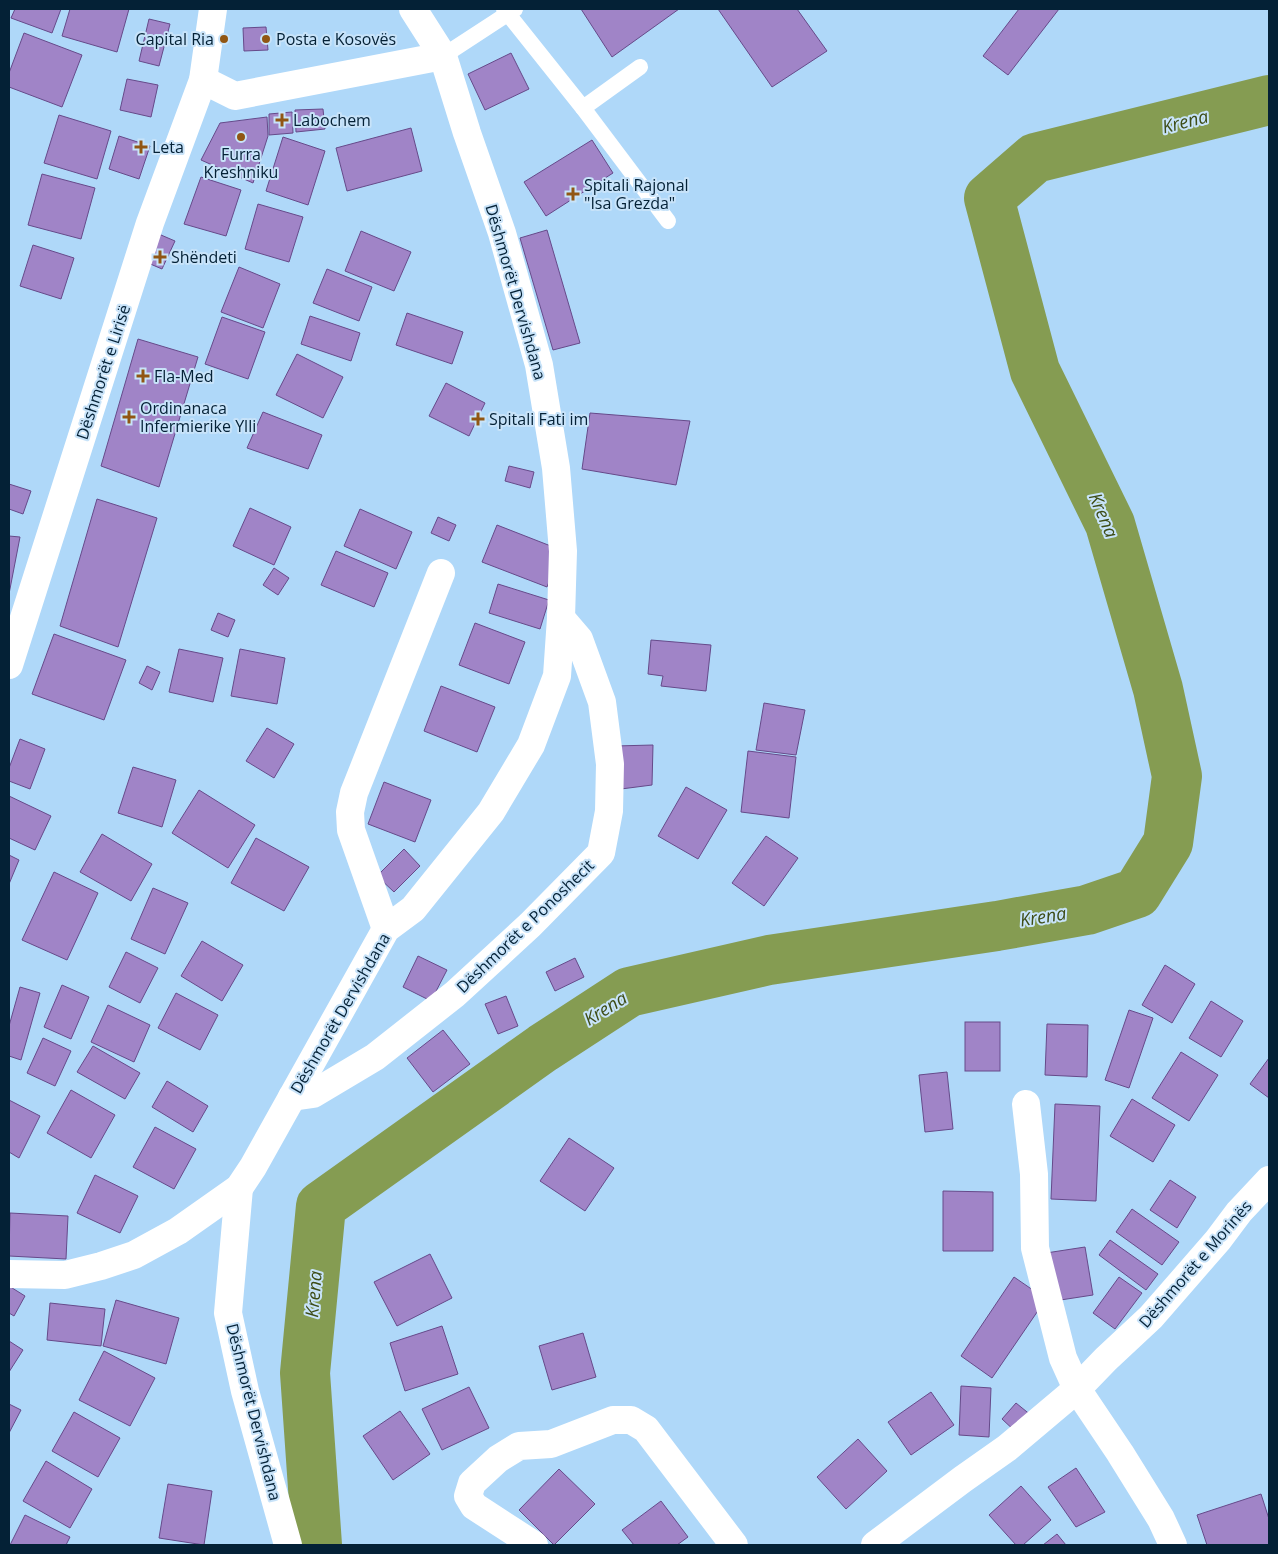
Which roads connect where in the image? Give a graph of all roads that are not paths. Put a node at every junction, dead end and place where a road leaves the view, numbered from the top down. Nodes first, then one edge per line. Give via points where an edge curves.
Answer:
1 (213, 9) edge
2 (413, 9) edge
3 (509, 10) edge
4 (443, 56) junction
5 (640, 68) dead end
6 (203, 80) junction
7 (583, 108) junction
8 (668, 221) dead end
9 (441, 573) dead end
10 (561, 618) junction
11 (10, 657) edge
12 (386, 929) junction
13 (292, 1097) junction
14 (1026, 1104) dead end
15 (1269, 1180) edge
16 (239, 1188) junction
17 (9, 1274) edge
18 (1077, 1389) junction
19 (288, 1545) edge
20 (534, 1545) edge
21 (734, 1545) edge
22 (875, 1545) edge
23 (1173, 1545) edge

1 - 6 street, Dëshmorët e Lirisë
2 - 4 street, Dëshmorët Dervishdana
3 - 4 lane
3 - 7 lane
4 - 6 street via 235,96
4 - 10 street, Dëshmorët Dervishdana via 502,233 539,365 556,468 564,551
5 - 7 lane
6 - 11 street, Dëshmorët e Lirisë via 150,223
7 - 8 lane
9 - 12 street via 354,793 350,812 356,848
10 - 12 street, Dëshmorët Dervishdana via 557,676 531,745 491,812 413,910
10 - 13 street, Dëshmorët e Ponoshecit via 579,639 602,702 610,764 609,811 601,853 455,994 375,1057 314,1094
12 - 13 street, Dëshmorët Dervishdana
13 - 16 street, Dëshmorët Dervishdana
14 - 18 street via 1034,1174 1036,1248 1063,1358
15 - 18 street, Dëshmorët e Morinës via 1150,1318
16 - 17 street, Dëshmorët Dervishdana via 178,1231 134,1255 65,1274
16 - 19 street, Dëshmorët Dervishdana via 228,1313 245,1391
18 - 22 street, Dëshmorët e Morinës via 1007,1448
18 - 23 street via 1126,1461
20 - 21 street via 474,1506 468,1496 472,1484 498,1458 519,1446 551,1444 613,1420 631,1420 646,1429

